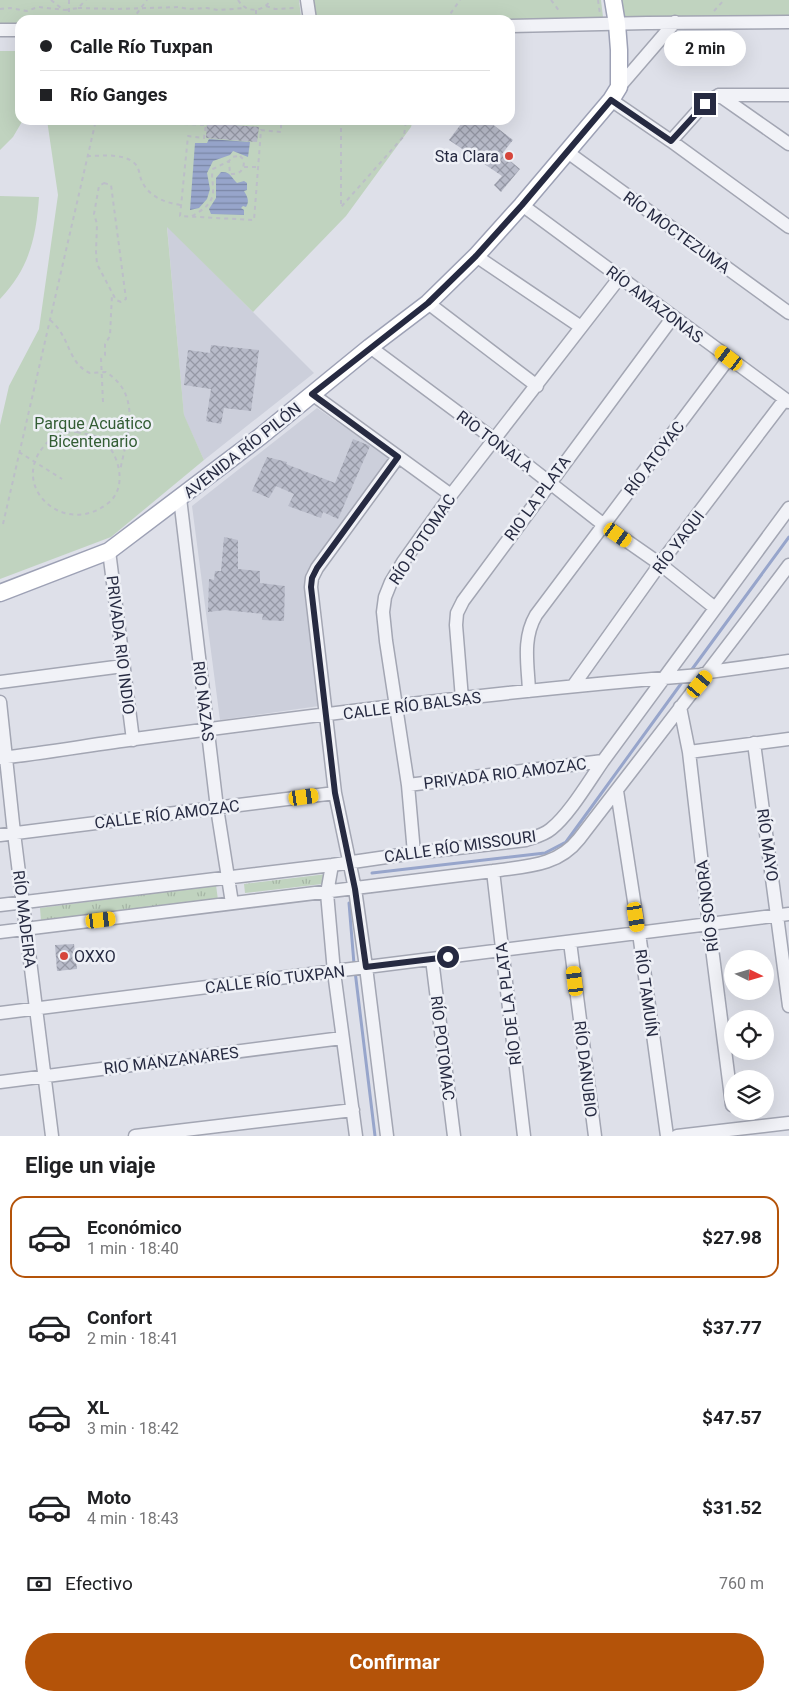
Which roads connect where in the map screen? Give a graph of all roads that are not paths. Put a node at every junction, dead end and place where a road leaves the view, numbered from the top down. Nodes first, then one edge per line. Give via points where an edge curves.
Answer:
1 (613, 0) edge
2 (675, 22) junction
3 (789, 22) edge
4 (617, 24) junction
5 (515, 26) edge
6 (0, 30) edge
7 (15, 30) edge
8 (615, 94) junction
9 (719, 95) junction
10 (789, 95) edge
11 (671, 141) junction
12 (789, 144) edge
13 (566, 151) junction
14 (522, 205) junction
15 (789, 227) edge
16 (476, 256) junction
17 (620, 277) junction
18 (428, 303) junction
19 (789, 313) edge
20 (673, 317) junction
21 (581, 327) junction
22 (370, 347) junction
23 (729, 358) junction
24 (537, 386) junction
25 (312, 394) junction
26 (787, 401) edge
27 (495, 440) junction
28 (398, 457) junction
29 (550, 482) junction
30 (451, 496) junction
31 (180, 498) junction
32 (789, 508) edge
33 (604, 525) junction
34 (109, 551) junction
35 (660, 564) junction
36 (789, 565) edge
37 (0, 593) edge
38 (715, 608) junction
39 (789, 661) edge
40 (123, 666) junction
41 (705, 674) junction
42 (670, 678) junction
43 (0, 682) edge
44 (573, 686) junction
45 (529, 691) junction
46 (462, 699) junction
47 (0, 702) edge
48 (395, 707) junction
49 (680, 707) junction
50 (326, 715) junction
51 (208, 730) junction
52 (789, 738) edge
53 (134, 740) junction
54 (754, 743) junction
55 (689, 752) junction
56 (3, 758) edge
57 (603, 761) junction
58 (408, 785) junction
59 (617, 791) junction
60 (335, 793) junction
61 (217, 808) junction
62 (14, 833) junction
63 (0, 835) edge
64 (414, 853) junction
65 (349, 862) junction
66 (332, 865) junction
67 (493, 871) junction
68 (228, 876) junction
69 (355, 889) junction
70 (327, 893) junction
71 (23, 902) junction
72 (232, 903) junction
73 (0, 904) edge
74 (784, 915) edge
75 (709, 925) junction
76 (26, 929) junction
77 (0, 932) edge
78 (639, 933) junction
79 (570, 942) junction
80 (501, 950) junction
81 (432, 959) junction
82 (361, 968) junction
83 (337, 971) junction
84 (789, 1006) edge
85 (37, 1008) junction
86 (0, 1013) edge
87 (342, 1038) junction
88 (728, 1070) edge
89 (45, 1076) junction
90 (0, 1082) edge
91 (353, 1110) junction
92 (734, 1120) edge
93 (789, 1123) edge
94 (736, 1129) junction
95 (52, 1136) edge
96 (135, 1136) edge
97 (356, 1136) edge
98 (386, 1136) edge
99 (454, 1136) edge
100 (524, 1136) edge
101 (595, 1136) edge
102 (667, 1136) edge
103 (677, 1136) edge

1 - 4 main road
2 - 3 street
2 - 4 street
2 - 8 street
4 - 5 street
4 - 8 main road
6 - 7 street
8 - 11 street
8 - 13 main road, AVENIDA RÍO PILÓN
9 - 10 street
9 - 11 street via 705,104
9 - 12 street
11 - 15 street
13 - 14 main road, AVENIDA RÍO PILÓN
13 - 19 street, RÍO MOCTEZUMA
14 - 16 main road, AVENIDA RÍO PILÓN
14 - 17 street, RÍO AMAZONAS
16 - 18 main road, AVENIDA RÍO PILÓN
16 - 21 street
17 - 20 street, RÍO AMAZONAS
17 - 21 street, RÍO POTOMAC
18 - 22 main road, AVENIDA RÍO PILÓN
18 - 24 street
20 - 23 street, RÍO AMAZONAS
20 - 29 street, RIO LA PLATA
21 - 24 street, RÍO POTOMAC
22 - 25 main road, AVENIDA RÍO PILÓN
22 - 27 street, RIO TONALA
23 - 26 street, RÍO AMAZONAS
23 - 33 street, RÍO ATOYAC
24 - 27 street, RÍO POTOMAC
25 - 28 street
25 - 31 main road, AVENIDA RÍO PILÓN
26 - 35 street, RÍO YAQUI
27 - 29 street, RIO TONALA
27 - 30 street, RÍO POTOMAC
28 - 30 street
28 - 50 street via 312,578 311,598
29 - 33 street, RIO TONALA
29 - 46 street, RIO LA PLATA via 457,613
30 - 48 street, RÍO POTOMAC via 403,562 385,597 383,612
31 - 34 main road, AVENIDA RÍO PILÓN
31 - 51 street, RIO NAZAS
32 - 38 street, CALLE RÍO MISSOURI
33 - 35 street, RIO TONALA
33 - 45 street, RÍO ATOYAC via 530,625 526,645
34 - 37 main road, AVENIDA RÍO PILÓN
34 - 40 street, PRIVADA RIO INDIO
35 - 38 street, RIO TONALA
35 - 44 street, RÍO YAQUI
36 - 41 street, CALLE RÍO MISSOURI
38 - 42 street, CALLE RÍO MISSOURI
39 - 41 street, CALLE RÍO BALSAS
40 - 43 street
40 - 53 street, PRIVADA RIO INDIO
41 - 42 street, CALLE RÍO BALSAS
41 - 49 street, CALLE RÍO MISSOURI
42 - 44 street, CALLE RÍO BALSAS
42 - 57 street, CALLE RÍO MISSOURI
44 - 45 street, CALLE RÍO BALSAS
45 - 46 street, CALLE RÍO BALSAS
46 - 48 street, CALLE RÍO BALSAS
47 - 56 street, RÍO MADEIRA
48 - 50 street, CALLE RÍO BALSAS
48 - 58 street, RÍO POTOMAC
49 - 55 street, RÍO SONORA
49 - 59 street, CALLE RÍO MISSOURI
50 - 51 street, CALLE RÍO BALSAS
50 - 60 street
51 - 53 street, CALLE RÍO BALSAS
51 - 61 street, RIO NAZAS
52 - 54 street
53 - 56 street, CALLE RÍO BALSAS
54 - 55 street
54 - 74 street, RÍO MAYO
55 - 75 street, RÍO SONORA
56 - 62 street, RÍO MADEIRA
57 - 58 street, PRIVADA RIO AMOZAC
57 - 64 street, CALLE RÍO MISSOURI via 559,821 542,835 526,840
58 - 64 street, RÍO POTOMAC
59 - 67 street, CALLE RÍO MISSOURI via 580,839 556,860
59 - 78 street, RÍO TAMUÍN
60 - 61 street, CALLE RÍO AMOZAC
60 - 65 street
61 - 62 street, CALLE RÍO AMOZAC
61 - 68 street, RIO NAZAS
62 - 63 street, CALLE RÍO AMOZAC
62 - 71 street, RÍO MADEIRA
64 - 65 street, CALLE RÍO MISSOURI
65 - 66 street, CALLE RÍO MISSOURI
65 - 69 street
66 - 68 street, CALLE RÍO MISSOURI
66 - 70 street
67 - 69 street, CALLE RÍO MISSOURI
67 - 80 street, RÍO DE LA PLATA
68 - 71 street, CALLE RÍO MISSOURI
68 - 72 street, RIO NAZAS
69 - 70 street, CALLE RÍO MISSOURI
69 - 82 street
70 - 72 street, CALLE RÍO MISSOURI
70 - 83 street
71 - 73 street, CALLE RÍO MISSOURI
71 - 76 street, RÍO MADEIRA
72 - 76 street, CALLE RÍO MISSOURI
74 - 75 street, CALLE RÍO TUXPAN
74 - 84 street, RÍO MAYO
75 - 78 street, CALLE RÍO TUXPAN
75 - 88 street, RÍO SONORA
76 - 77 street, CALLE RÍO MISSOURI
76 - 85 street, RÍO MADEIRA
78 - 79 street, CALLE RÍO TUXPAN
78 - 102 street, RÍO TAMUÍN
79 - 80 street, CALLE RÍO TUXPAN
79 - 101 street, RÍO DANUBIO
80 - 81 street, CALLE RÍO TUXPAN
80 - 100 street, RÍO DE LA PLATA
81 - 82 street, CALLE RÍO TUXPAN
81 - 99 street, RÍO POTOMAC
82 - 83 street, CALLE RÍO TUXPAN
82 - 98 street
83 - 85 street, CALLE RÍO TUXPAN
83 - 87 street
85 - 86 street, CALLE RÍO TUXPAN
85 - 89 street, RÍO MADEIRA
87 - 89 street, RIO MANZANARES
87 - 91 street
89 - 90 street, RIO MANZANARES
89 - 95 street, RÍO MADEIRA
91 - 96 street
91 - 97 street
92 - 94 street
93 - 94 street
94 - 103 street

